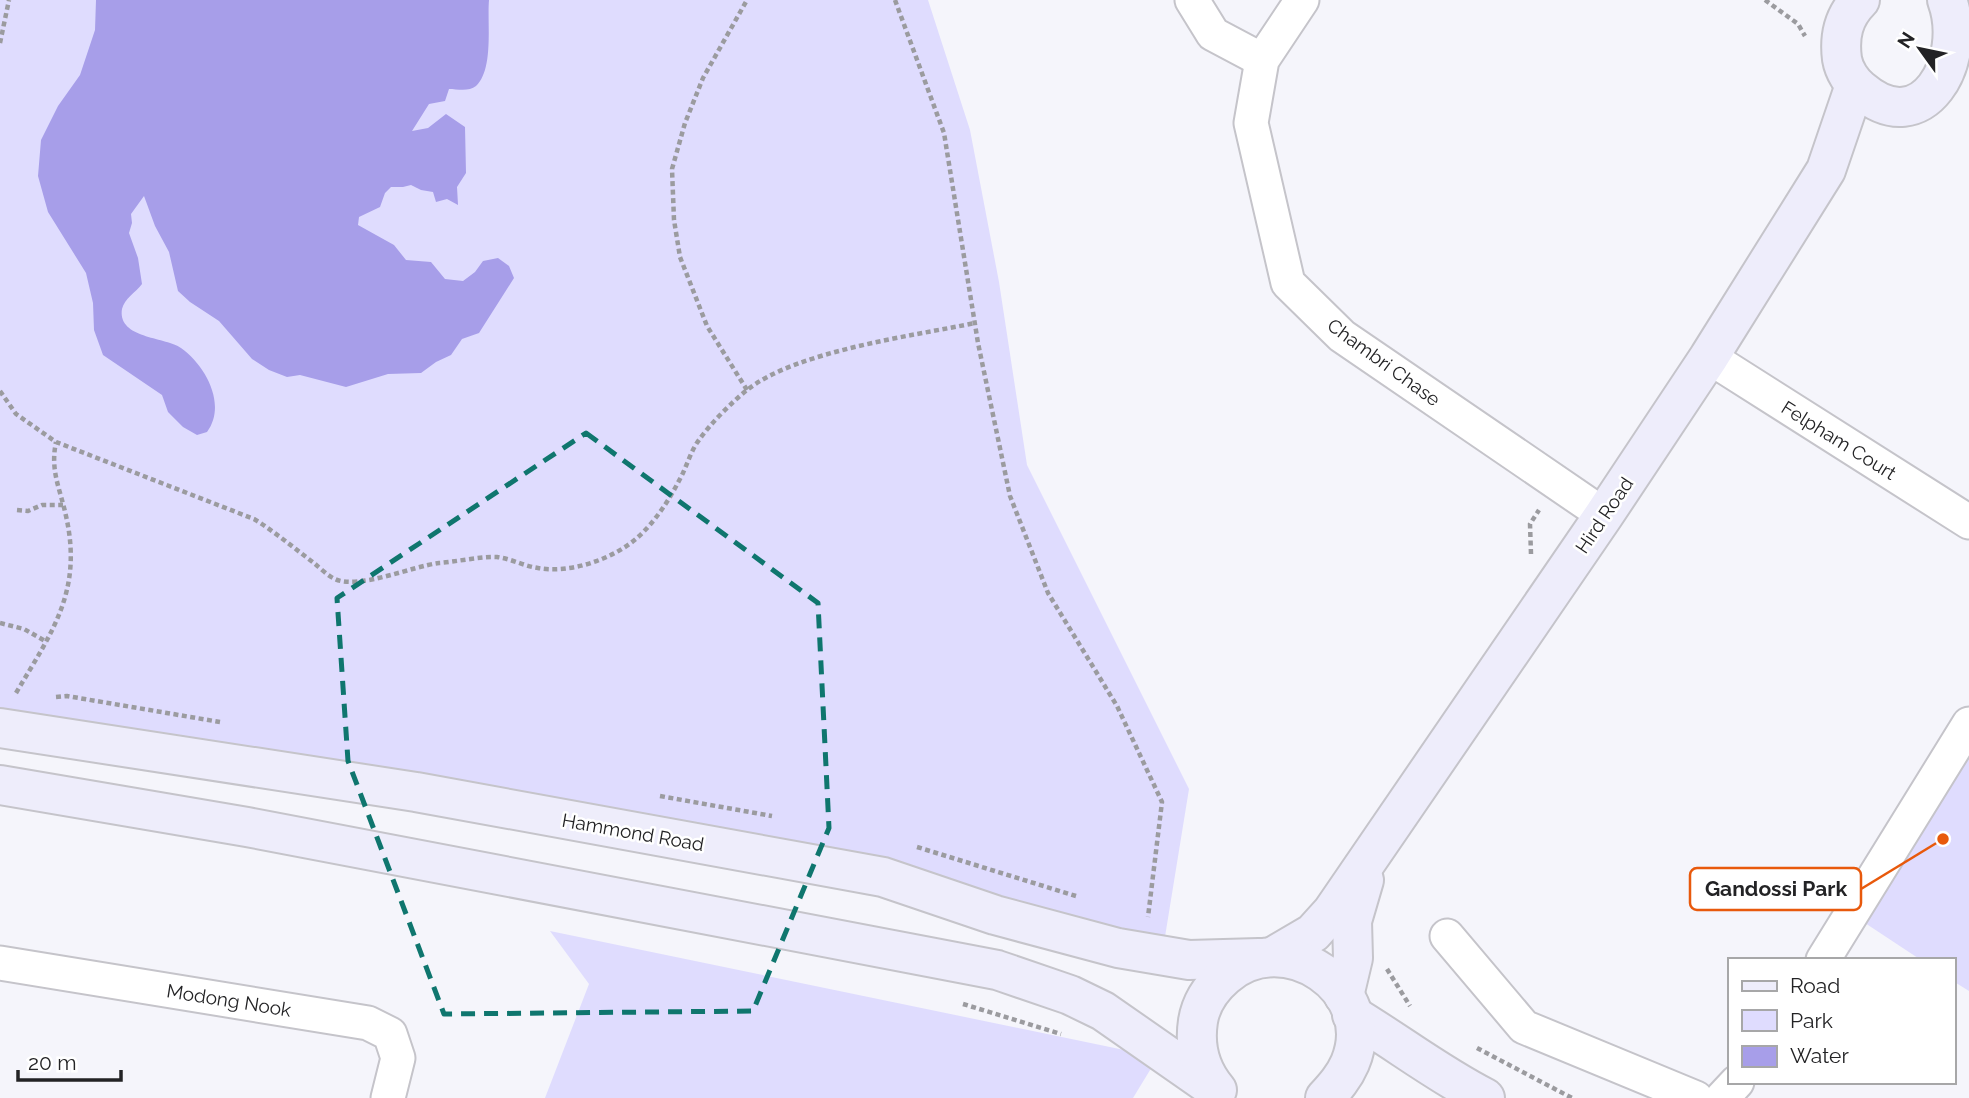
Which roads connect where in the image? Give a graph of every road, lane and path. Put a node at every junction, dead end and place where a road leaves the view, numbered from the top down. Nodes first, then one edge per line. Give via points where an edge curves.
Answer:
1 (9, 0) edge
2 (747, 0) edge
3 (895, 0) edge
4 (1192, 0) edge
5 (1302, 0) edge
6 (1954, 3) edge
7 (1841, 8) edge
8 (0, 43) edge
9 (1967, 54) edge
10 (1262, 60) junction
11 (1855, 85) junction
12 (1953, 101) edge
13 (1894, 107) junction
14 (1826, 170) junction
15 (975, 323) junction
16 (1709, 357) junction
17 (747, 390) junction
18 (0, 391) edge
19 (56, 442) junction
20 (62, 505) junction
21 (17, 510) dead end
22 (1605, 515) junction
23 (1969, 522) edge
24 (0, 623) edge
25 (47, 642) junction
26 (1969, 724) edge
27 (1, 728) edge
28 (0, 785) edge
29 (1372, 854) junction
30 (1447, 936) dead end
31 (1143, 953) junction
32 (1267, 958) junction
33 (1824, 958) edge
34 (0, 963) edge
35 (1348, 1005) junction
36 (1735, 1084) edge
37 (1221, 1093) edge
38 (388, 1098) edge
39 (1325, 1098) edge
40 (1485, 1098) edge
41 (1696, 1098) edge
42 (1723, 1098) edge

1 - 8 path
2 - 17 path via 703,78 672,169 680,257 708,326
3 - 15 path via 944,133
4 - 10 street via 1213,34
5 - 10 street, Chambri Chase
6 - 9 main road via 1965,30
7 - 11 main road via 1843,66
9 - 12 main road via 1953,83
10 - 22 street, Chambri Chase via 1251,123 1288,283 1342,337
11 - 13 main road via 1871,99
11 - 14 main road, Hird Road
12 - 13 main road
13 - 14 main road, Hird Road
14 - 16 main road, Hird Road
15 - 17 path via 821,357 774,374
15 - 31 path via 1010,496 1048,593 1117,706 1162,802
16 - 22 main road, Hird Road
16 - 23 street, Felpham Court
17 - 19 path via 698,440 672,496 636,538 598,559 562,568 538,568 494,557 364,580 336,580 254,519
18 - 19 path via 16,414
19 - 20 path via 52,459
20 - 21 path
20 - 25 path via 71,567 62,610
22 - 29 main road, Hird Road
24 - 25 path
25 - 27 path
26 - 33 street
27 - 31 main road, Hammond Road via 416,792 883,877 995,915
28 - 37 main road via 261,829 997,970 1103,1011
29 - 32 main road, Hird Road via 1313,933
29 - 35 main road, Hird Road via 1352,921
30 - 41 street via 1524,1027
31 - 32 main road, Hammond Road via 1189,960
32 - 35 main road, Hammond Road via 1295,959 1314,967 1332,979
32 - 37 main road, Hird Road via 1234,968 1213,987 1200,1011 1195,1038 1201,1065
34 - 38 street, Modong Nook via 368,1023 390,1034 398,1058
35 - 39 main road, Hird Road via 1355,1038 1351,1061
35 - 40 main road via 1449,1079
36 - 42 street

